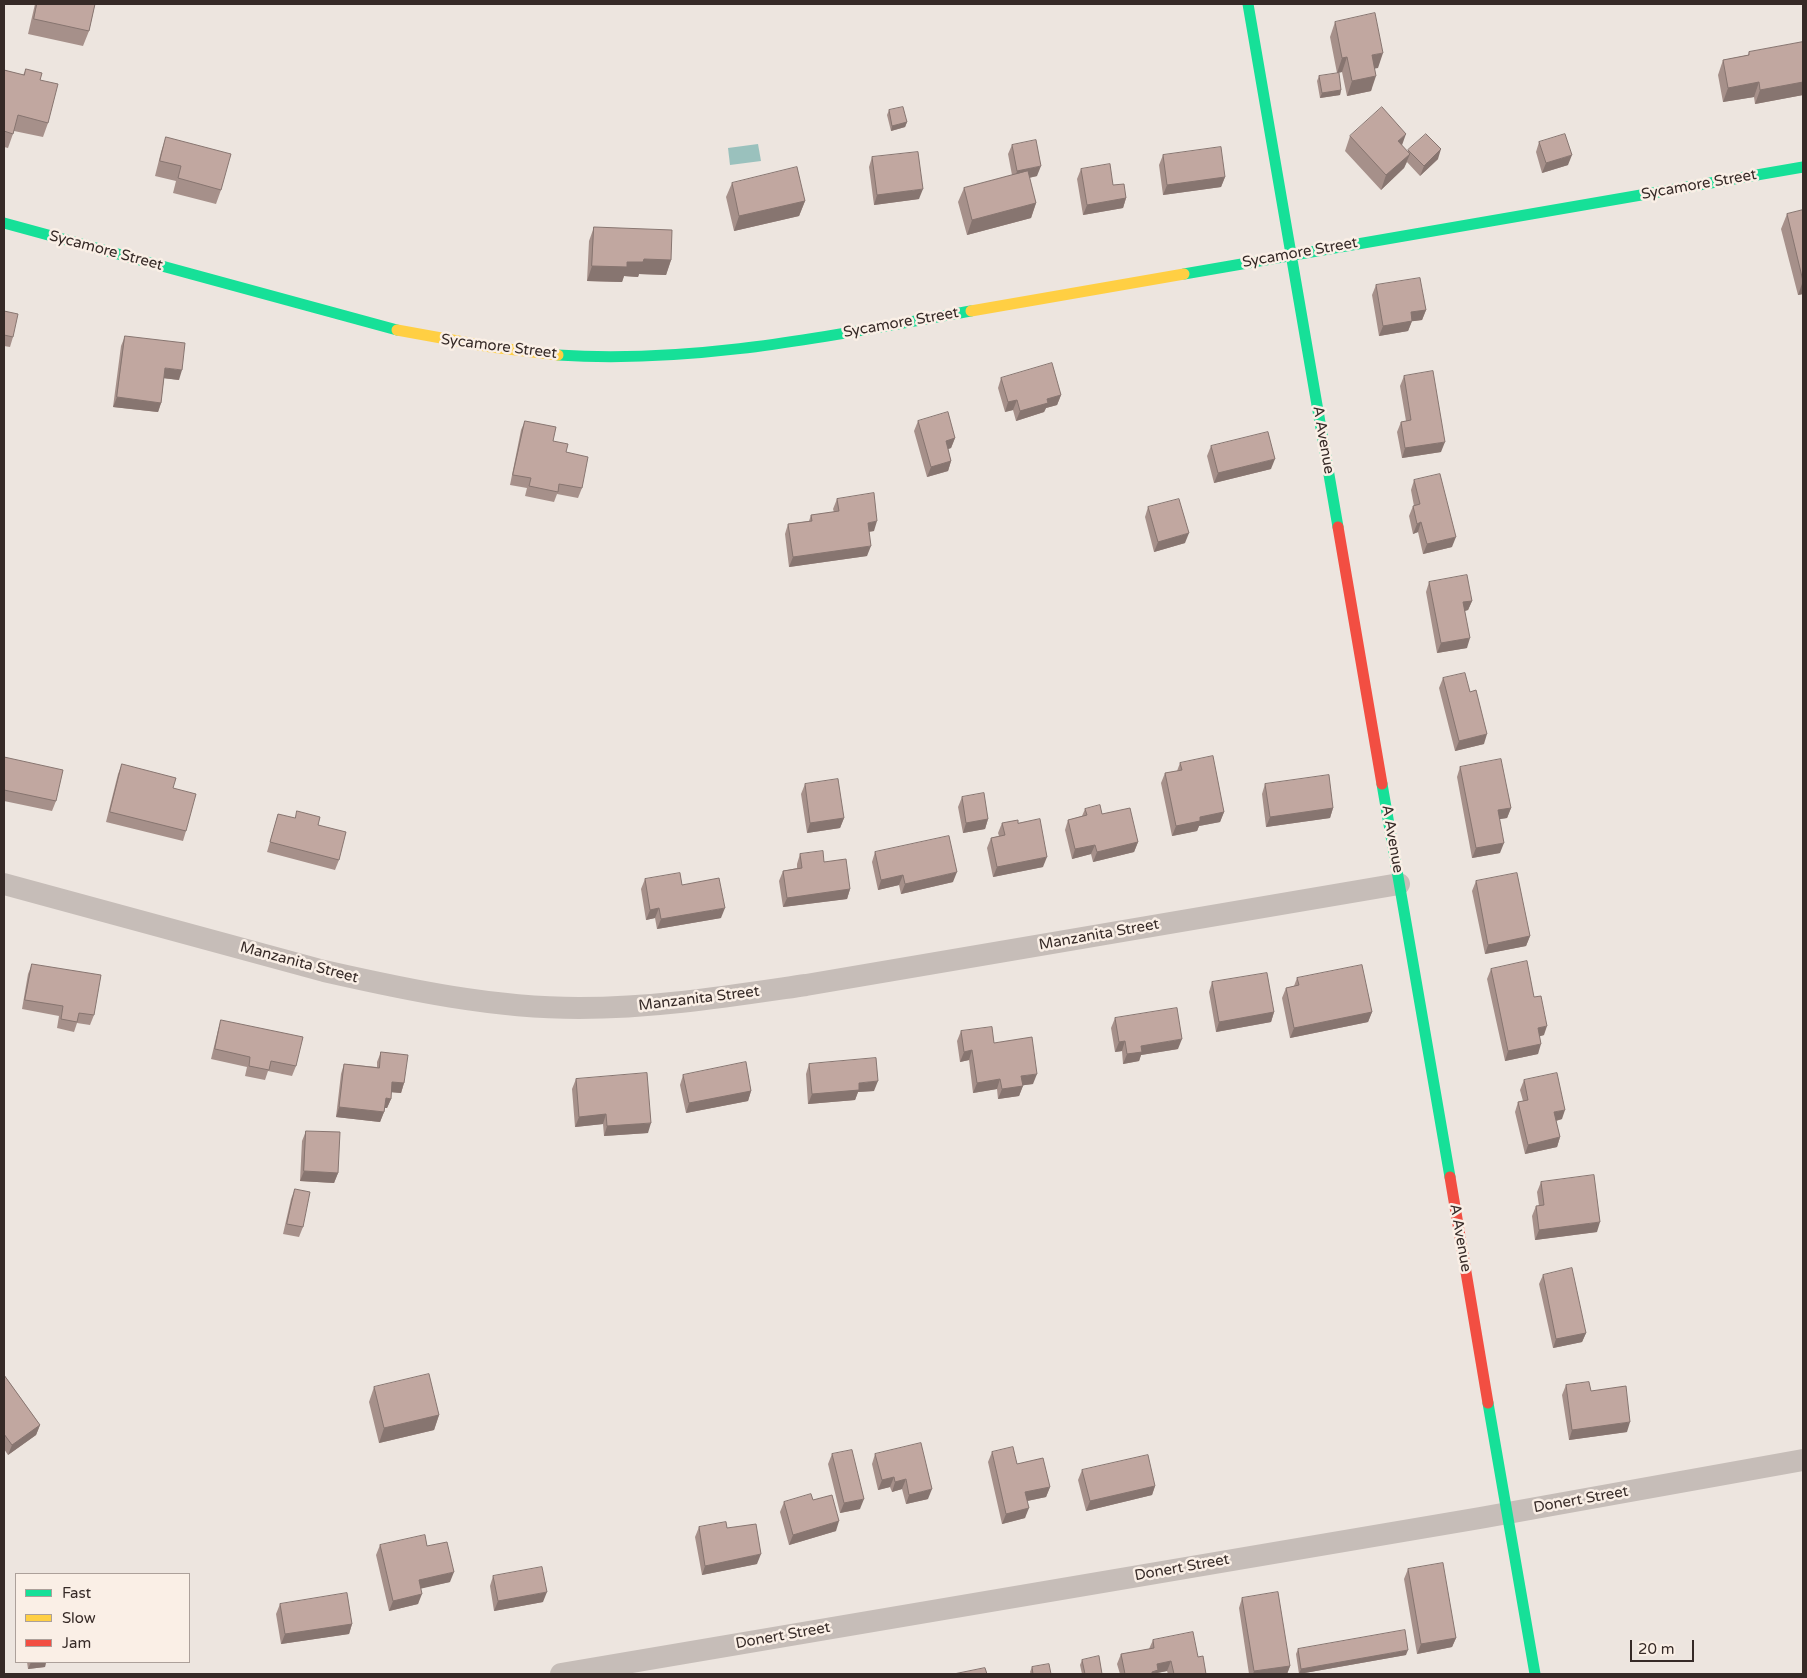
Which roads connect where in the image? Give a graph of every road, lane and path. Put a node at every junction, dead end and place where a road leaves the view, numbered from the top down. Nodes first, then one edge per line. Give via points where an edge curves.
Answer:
1 (1248, 4) edge
2 (1803, 167) edge
3 (4, 223) edge
4 (1292, 255) junction
5 (4, 884) edge
6 (1400, 884) junction
7 (1803, 1460) edge
8 (1508, 1513) junction
9 (561, 1674) edge
10 (1535, 1674) edge

1 - 4 street, A Avenue
2 - 4 street, Sycamore Street
3 - 4 street, Sycamore Street via 397,330 484,348 608,357 692,354 793,342
4 - 6 street, A Avenue
5 - 6 street, Manzanita Street via 378,983 468,999 577,1008 707,1000
6 - 8 street, A Avenue
7 - 8 street, Donert Street
8 - 9 street, Donert Street
8 - 10 street, A Avenue

